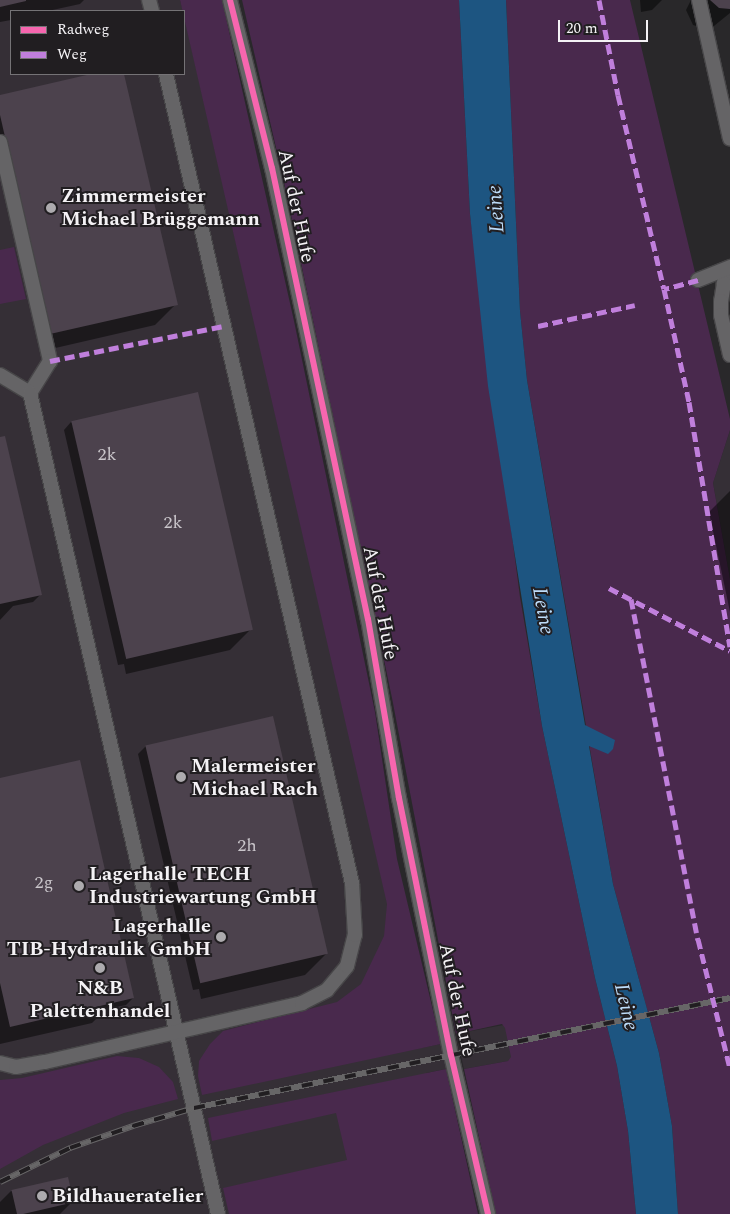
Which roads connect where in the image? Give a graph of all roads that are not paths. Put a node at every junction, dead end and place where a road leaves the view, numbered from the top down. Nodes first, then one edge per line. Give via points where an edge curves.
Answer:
1 (230, 0) edge
2 (699, 0) edge
3 (166, 75) edge
4 (730, 139) edge
5 (0, 142) edge
6 (730, 267) edge
7 (730, 272) edge
8 (698, 280) dead end
9 (730, 355) edge
10 (0, 375) edge
11 (30, 394) junction
12 (177, 1032) junction
13 (0, 1063) edge
14 (218, 1214) edge
15 (488, 1214) edge

1 - 15 lane, Auf der Hufe via 272,168 368,619 451,1055
2 - 4 lane
3 - 12 lane via 352,883 355,935 347,966 318,996 302,1004
5 - 11 lane via 50,361
6 - 8 lane
7 - 9 lane via 724,283 721,315
10 - 11 lane
11 - 12 lane
12 - 13 lane via 45,1062 16,1067
12 - 14 lane

